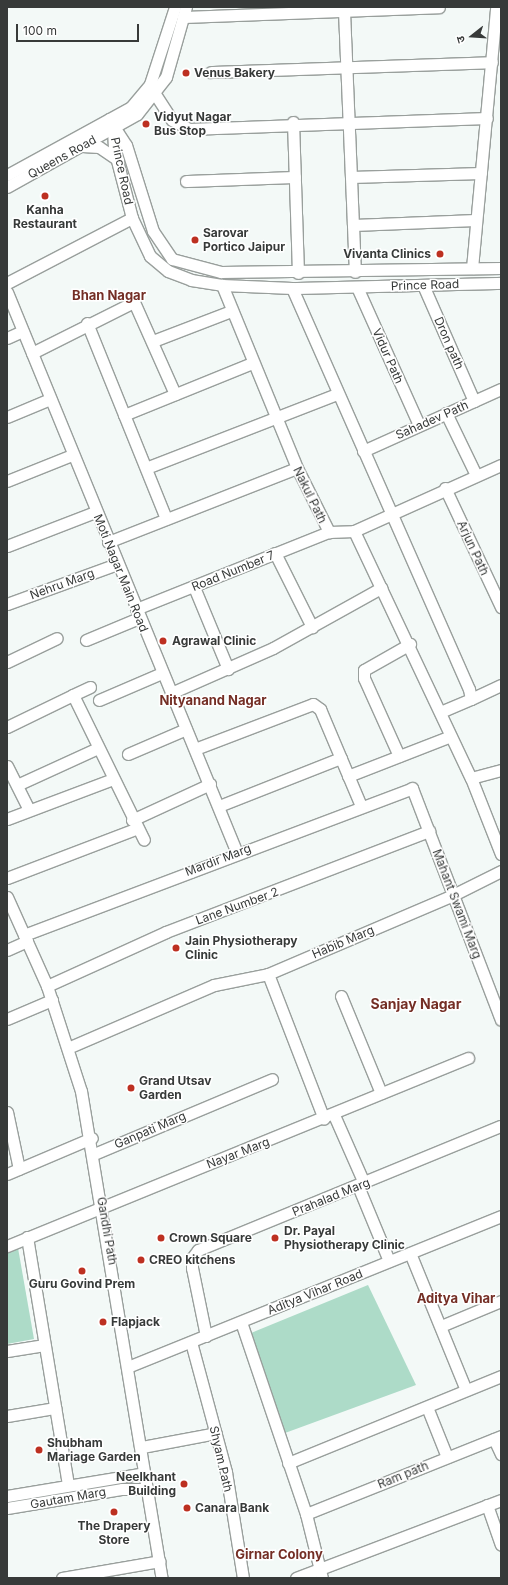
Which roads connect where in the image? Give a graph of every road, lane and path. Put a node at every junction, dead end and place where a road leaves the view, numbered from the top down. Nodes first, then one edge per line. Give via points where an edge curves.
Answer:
1 (175, 7) edge
2 (439, 7) edge
3 (496, 7) edge
4 (344, 11) junction
5 (184, 12) edge
6 (492, 62) junction
7 (346, 66) junction
8 (211, 72) dead end
9 (155, 94) junction
10 (131, 118) junction
11 (487, 118) junction
12 (349, 121) junction
13 (293, 122) junction
14 (111, 124) junction
15 (126, 145) junction
16 (81, 146) junction
17 (118, 161) junction
18 (481, 173) junction
19 (7, 175) edge
20 (351, 177) junction
21 (295, 178) junction
22 (186, 181) dead end
23 (7, 188) edge
24 (132, 218) junction
25 (476, 220) junction
26 (353, 225) junction
27 (472, 268) junction
28 (501, 268) edge
29 (355, 272) junction
30 (298, 273) junction
31 (7, 282) edge
32 (501, 283) edge
33 (222, 285) junction
34 (423, 285) junction
35 (357, 287) junction
36 (292, 288) junction
37 (7, 292) edge
38 (231, 311) junction
39 (87, 323) junction
40 (23, 331) junction
41 (7, 338) edge
42 (153, 341) junction
43 (32, 353) junction
44 (252, 363) junction
45 (501, 389) edge
46 (175, 394) junction
47 (337, 394) junction
48 (50, 399) junction
49 (474, 401) junction
50 (446, 413) junction
51 (124, 415) junction
52 (7, 417) edge
53 (276, 417) junction
54 (419, 425) junction
55 (363, 451) junction
56 (72, 455) junction
57 (501, 465) edge
58 (146, 468) junction
59 (297, 468) junction
60 (476, 475) junction
61 (7, 481) edge
62 (445, 488) junction
63 (95, 512) junction
64 (390, 513) junction
65 (166, 519) junction
66 (354, 531) junction
67 (329, 532) junction
68 (108, 542) junction
69 (7, 546) edge
70 (275, 554) junction
71 (117, 564) junction
72 (194, 587) junction
73 (381, 588) junction
74 (7, 604) edge
75 (501, 607) edge
76 (138, 613) junction
77 (312, 628) junction
78 (57, 638) dead end
79 (86, 640) dead end
80 (410, 644) junction
81 (7, 662) edge
82 (228, 669) junction
83 (162, 673) junction
84 (501, 685) edge
85 (90, 687) dead end
86 (171, 693) junction
87 (73, 695) junction
88 (99, 700) dead end
89 (471, 700) junction
90 (441, 712) junction
91 (7, 727) edge
92 (186, 729) junction
93 (452, 736) junction
94 (98, 748) junction
95 (196, 749) junction
96 (128, 754) dead end
97 (398, 756) junction
98 (341, 758) junction
99 (7, 766) edge
100 (501, 770) edge
101 (348, 776) junction
102 (471, 778) junction
103 (113, 779) junction
104 (210, 784) junction
105 (17, 785) junction
106 (412, 788) joint
107 (219, 806) junction
108 (361, 806) junction
109 (29, 810) junction
110 (7, 819) edge
111 (134, 824) junction
112 (429, 831) junction
113 (144, 840) dead end
114 (237, 853) junction
115 (501, 854) edge
116 (501, 871) edge
117 (7, 878) edge
118 (453, 896) junction
119 (7, 897) edge
120 (26, 938) junction
121 (7, 950) edge
122 (268, 974) junction
123 (47, 986) junction
124 (341, 996) dead end
125 (52, 1000) junction
126 (7, 1020) edge
127 (501, 1020) edge
128 (70, 1047) junction
129 (468, 1058) dead end
130 (272, 1079) dead end
131 (381, 1093) junction
132 (7, 1112) edge
133 (334, 1115) junction
134 (324, 1120) junction
135 (501, 1126) edge
136 (92, 1138) junction
137 (94, 1154) junction
138 (19, 1169) junction
139 (7, 1174) edge
140 (361, 1185) junction
141 (102, 1206) junction
142 (501, 1216) edge
143 (27, 1237) junction
144 (7, 1246) edge
145 (410, 1253) junction
146 (389, 1261) junction
147 (501, 1301) edge
148 (241, 1322) junction
149 (441, 1326) junction
150 (206, 1336) junction
151 (191, 1342) junction
152 (45, 1345) junction
153 (7, 1351) edge
154 (130, 1366) junction
155 (501, 1376) edge
156 (466, 1390) junction
157 (427, 1407) junction
158 (55, 1408) junction
159 (7, 1416) edge
160 (216, 1433) junction
161 (498, 1437) edge
162 (142, 1447) junction
163 (501, 1454) edge
164 (448, 1457) junction
165 (288, 1463) junction
166 (144, 1472) junction
167 (68, 1485) junction
168 (148, 1488) junction
169 (7, 1496) edge
170 (501, 1500) edge
171 (487, 1505) junction
172 (7, 1508) edge
173 (306, 1514) junction
174 (501, 1544) edge
175 (160, 1561) junction
176 (321, 1575) edge
177 (62, 1578) edge
178 (162, 1578) edge
179 (243, 1578) edge
180 (296, 1578) edge

1 - 14 street, Queens Road via 150,84 131,107
2 - 4 street
3 - 6 street
4 - 5 street
4 - 7 street
5 - 9 street, Queens Road via 172,62
6 - 7 street
6 - 11 street
7 - 8 street
7 - 12 street
9 - 10 street, Queens Road
9 - 13 street via 172,120 189,129
10 - 14 street, Queens Road
10 - 15 street
11 - 12 street
11 - 18 street
12 - 13 street
12 - 20 street
13 - 21 street
14 - 15 street, Prince Road
14 - 16 street, Queens Road
14 - 17 street, Prince Road
14 - 19 street, Queens Road
15 - 30 street, Prince Road via 153,231 172,259 221,272
16 - 17 street via 99,147
16 - 23 street, Queens Road
17 - 24 street, Prince Road
18 - 20 street
18 - 25 street
20 - 26 street
21 - 22 street
21 - 30 street
24 - 31 street
24 - 33 street, Prince Road via 150,256 168,271 191,280
25 - 26 street
25 - 27 street
26 - 29 street
27 - 28 street, Prince Road
27 - 29 street, Prince Road
29 - 30 street, Prince Road
32 - 34 street, Prince Road
33 - 36 street, Prince Road
33 - 38 street, Nakul Path
34 - 35 street, Prince Road
34 - 49 street, Dron path
35 - 36 street, Prince Road
35 - 54 street, Vidur Path
36 - 47 street
37 - 40 street, Moti Nagar Main Road
38 - 42 street
38 - 44 street, Nakul Path
39 - 42 street via 134,302
39 - 43 street
39 - 51 street
40 - 41 street
40 - 43 street, Moti Nagar Main Road
42 - 46 street
43 - 48 street, Moti Nagar Main Road
44 - 46 street
44 - 53 street, Nakul Path
45 - 49 street, Sahadev Path
46 - 51 street
47 - 53 street
47 - 55 street
48 - 52 street
48 - 56 street, Moti Nagar Main Road
49 - 50 street, Sahadev Path
50 - 54 street, Sahadev Path
50 - 60 street
51 - 58 street
53 - 58 street
53 - 59 street, Nakul Path
54 - 55 street, Sahadev Path
55 - 64 street
56 - 61 street
56 - 63 street, Moti Nagar Main Road
57 - 60 street, Nakul Path
58 - 65 street
59 - 65 street
59 - 67 street, Nakul Path
60 - 62 street, Nakul Path
62 - 64 street, Nakul Path
62 - 75 street, Arjun Path
63 - 68 street, Moti Nagar Main Road
63 - 69 street
64 - 66 street, Nakul Path
64 - 89 street via 469,689
65 - 68 street
66 - 67 street, Nakul Path
66 - 73 street
67 - 70 street, Road Number 7
68 - 71 street, Moti Nagar Main Road
70 - 72 street, Road Number 7
70 - 77 street
71 - 74 street, Nehru Marg
71 - 76 street, Moti Nagar Main Road
72 - 76 street, Road Number 7
72 - 82 street
73 - 77 street
73 - 80 street
76 - 79 street, Road Number 7
76 - 83 street, Moti Nagar Main Road
77 - 82 street
78 - 81 street
80 - 90 street
80 - 97 street via 364,670 364,678
82 - 86 street
83 - 86 street, Moti Nagar Main Road
83 - 88 street
84 - 89 street
85 - 87 street
86 - 92 street, Moti Nagar Main Road
87 - 91 street
87 - 94 street
89 - 90 street
90 - 93 street
92 - 95 street, Moti Nagar Main Road
92 - 96 street
93 - 97 street
93 - 102 street
94 - 103 street
94 - 105 street
95 - 98 street via 312,704 320,709
95 - 104 street, Moti Nagar Main Road
97 - 101 street
98 - 101 street
98 - 107 street
99 - 105 street
100 - 102 street
101 - 108 street
102 - 115 street
103 - 109 street
103 - 111 street
104 - 107 street, Moti Nagar Main Road
104 - 111 street
105 - 109 street
106 - 108 street, Mardir Marg
106 - 112 street, Mahant Swami Marg
107 - 114 street, Moti Nagar Main Road
108 - 114 street, Mardir Marg
109 - 110 street
111 - 113 street
111 - 117 street
112 - 118 street, Mahant Swami Marg
112 - 123 street, Lane Number 2 via 166,932
114 - 120 street, Mardir Marg
116 - 118 street, Habib Marg
118 - 122 street, Habib Marg
118 - 127 street, Mahant Swami Marg
119 - 120 street, Gandhi Path
120 - 121 street, Mardir Marg
120 - 123 street, Gandhi Path
122 - 128 street, Habib Marg via 214,985
122 - 134 street
123 - 125 street, Gandhi Path
124 - 131 street
125 - 126 street
125 - 128 street, Gandhi Path
128 - 136 street, Gandhi Path
129 - 131 street, Nayar Marg
130 - 137 street, Ganpati Marg
131 - 133 street, Nayar Marg
132 - 138 street
133 - 134 street, Nayar Marg
133 - 140 street
134 - 141 street, Nayar Marg
135 - 140 street, Prahalad Marg
136 - 137 street, Gandhi Path
136 - 138 street
137 - 141 street, Gandhi Path
138 - 139 street
140 - 146 street
140 - 150 street, Prahalad Marg via 198,1250 192,1258 192,1268
141 - 143 street, Nayar Marg
141 - 154 street, Gandhi Path
142 - 145 street, Aditya Vihar Road
143 - 144 street, Nayar Marg
143 - 152 street
145 - 146 street, Aditya Vihar Road
145 - 149 street
146 - 148 street, Aditya Vihar Road
147 - 149 street
148 - 150 street, Aditya Vihar Road
148 - 165 street
149 - 156 street
150 - 151 street, Aditya Vihar Road
151 - 154 street, Aditya Vihar Road
151 - 160 street, Shyam Path
152 - 153 street
152 - 158 street
154 - 162 street, Gandhi Path
155 - 156 street
156 - 157 street
157 - 164 street
157 - 165 street
158 - 159 street
158 - 167 street
160 - 162 street
160 - 179 street, Shyam Path
161 - 163 street
161 - 164 street, Ram path
162 - 166 street, Gandhi Path
164 - 173 street, Ram path
165 - 173 street
166 - 167 street, Gautam Marg
166 - 168 street, Gandhi Path
167 - 169 street, Gautam Marg
168 - 172 street, Gautam Marg via 129,1488
168 - 175 street, Gandhi Path
170 - 171 street
171 - 174 street
171 - 176 street
173 - 176 street
175 - 177 street
175 - 178 street, Gandhi Path
176 - 180 street

